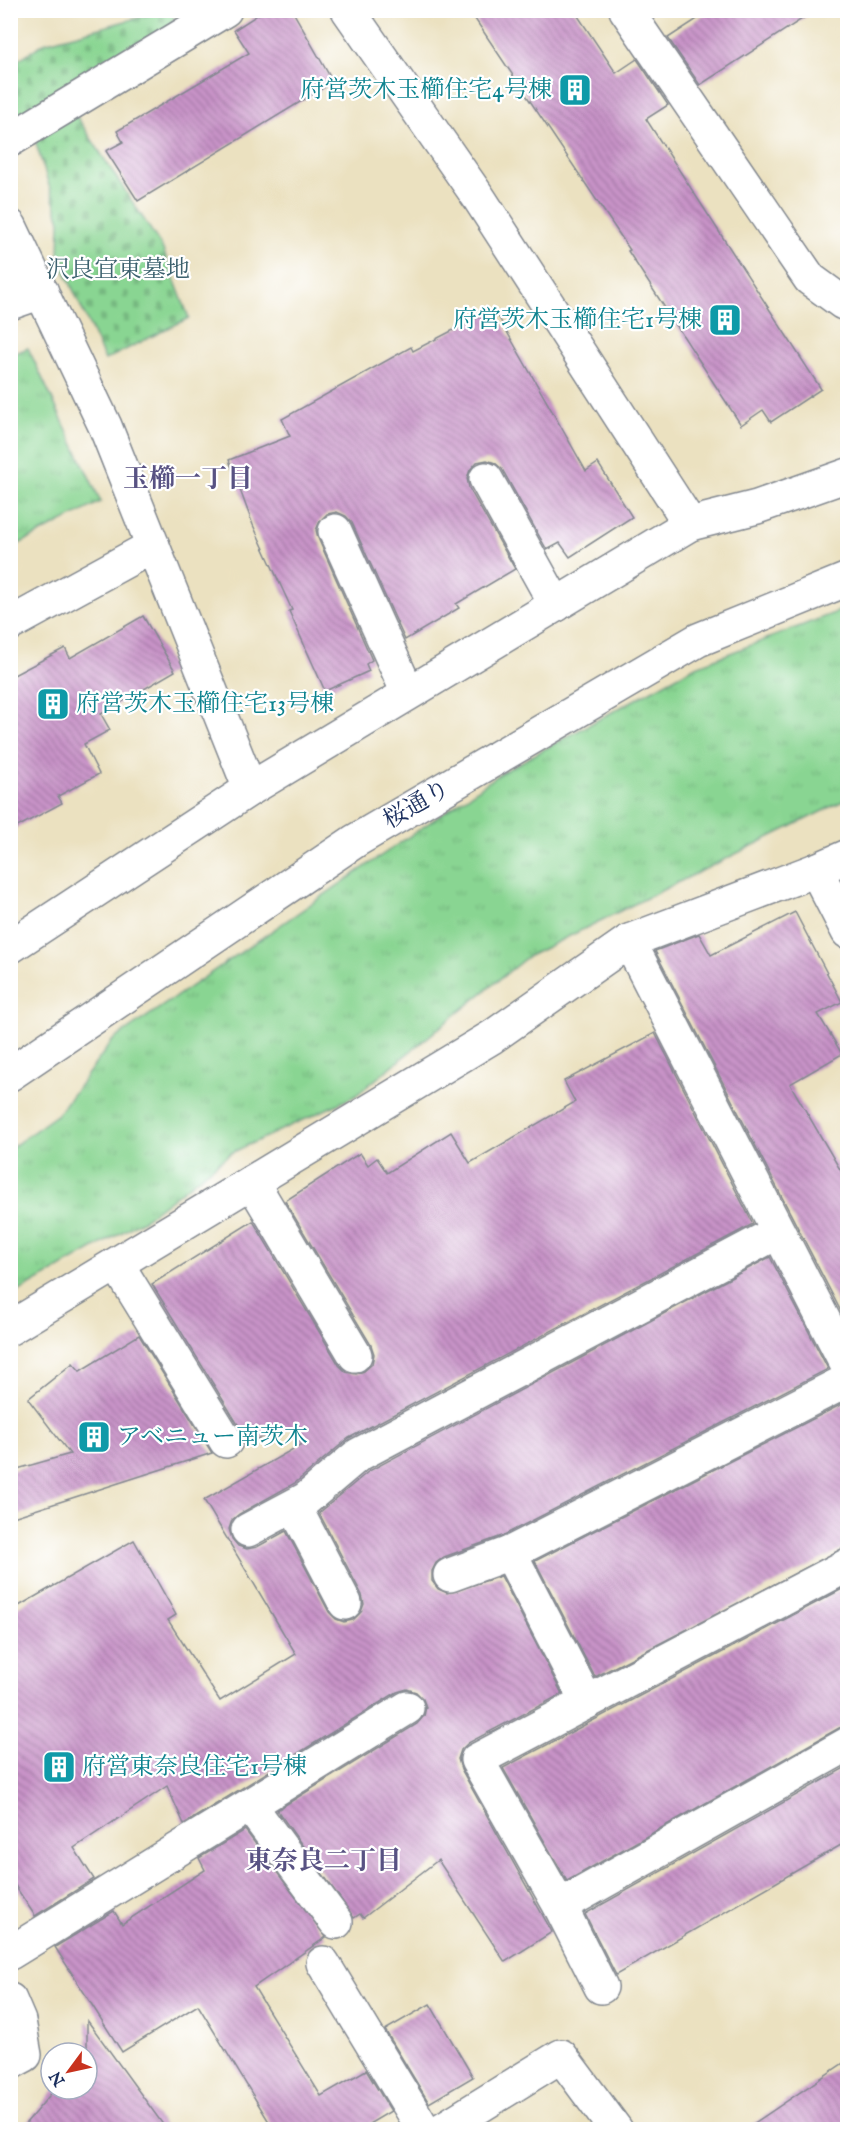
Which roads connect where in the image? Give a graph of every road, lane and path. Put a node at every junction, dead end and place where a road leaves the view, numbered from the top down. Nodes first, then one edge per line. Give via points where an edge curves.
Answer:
1 (225, 10) edge
2 (348, 10) edge
3 (626, 10) edge
4 (10, 140) edge
5 (10, 226) edge
6 (42, 292) junction
7 (10, 303) edge
8 (848, 303) edge
9 (848, 475) edge
10 (486, 479) dead end
11 (690, 524) junction
12 (335, 531) dead end
13 (153, 546) junction
14 (848, 579) edge
15 (556, 605) junction
16 (10, 624) edge
17 (408, 693) junction
18 (250, 789) junction
19 (848, 856) edge
20 (816, 870) junction
21 (848, 932) edge
22 (629, 941) junction
23 (10, 947) edge
24 (10, 1074) edge
25 (252, 1182) junction
26 (778, 1232) junction
27 (117, 1264) junction
28 (10, 1328) edge
29 (355, 1355) dead end
30 (848, 1367) edge
31 (848, 1380) edge
32 (225, 1441) dead end
33 (294, 1506) junction
34 (248, 1530) dead end
35 (510, 1553) junction
36 (848, 1565) edge
37 (450, 1575) dead end
38 (345, 1602) dead end
39 (587, 1702) junction
40 (407, 1708) dead end
41 (848, 1744) edge
42 (250, 1807) junction
43 (560, 1906) junction
44 (336, 1922) dead end
45 (10, 1953) edge
46 (323, 1964) dead end
47 (601, 1987) dead end
48 (10, 2000) edge
49 (10, 2063) edge
50 (424, 2130) edge
51 (441, 2130) edge
52 (616, 2130) edge

1 - 4 street
2 - 11 street via 478,198
3 - 8 street via 810,279
5 - 6 street
6 - 7 street
6 - 13 street via 105,426
9 - 11 street via 757,507
10 - 15 street
11 - 15 street
12 - 17 street
13 - 16 street
13 - 18 street
14 - 24 street, 桜通り via 698,640 355,841
15 - 17 street
17 - 18 street
18 - 23 street
19 - 20 street
20 - 21 street
20 - 22 street
22 - 25 street via 492,1037
22 - 26 street
25 - 27 street
25 - 29 street
26 - 30 street
26 - 33 street via 358,1455
27 - 28 street
27 - 32 street
31 - 35 street
33 - 34 street
33 - 38 street
35 - 37 street
35 - 39 street
36 - 39 street
39 - 43 street via 477,1760
40 - 42 street
41 - 43 street
42 - 44 street
42 - 45 street
43 - 47 street
46 - 50 street
48 - 49 street via 19,2021 25,2055
51 - 52 street via 561,2056

